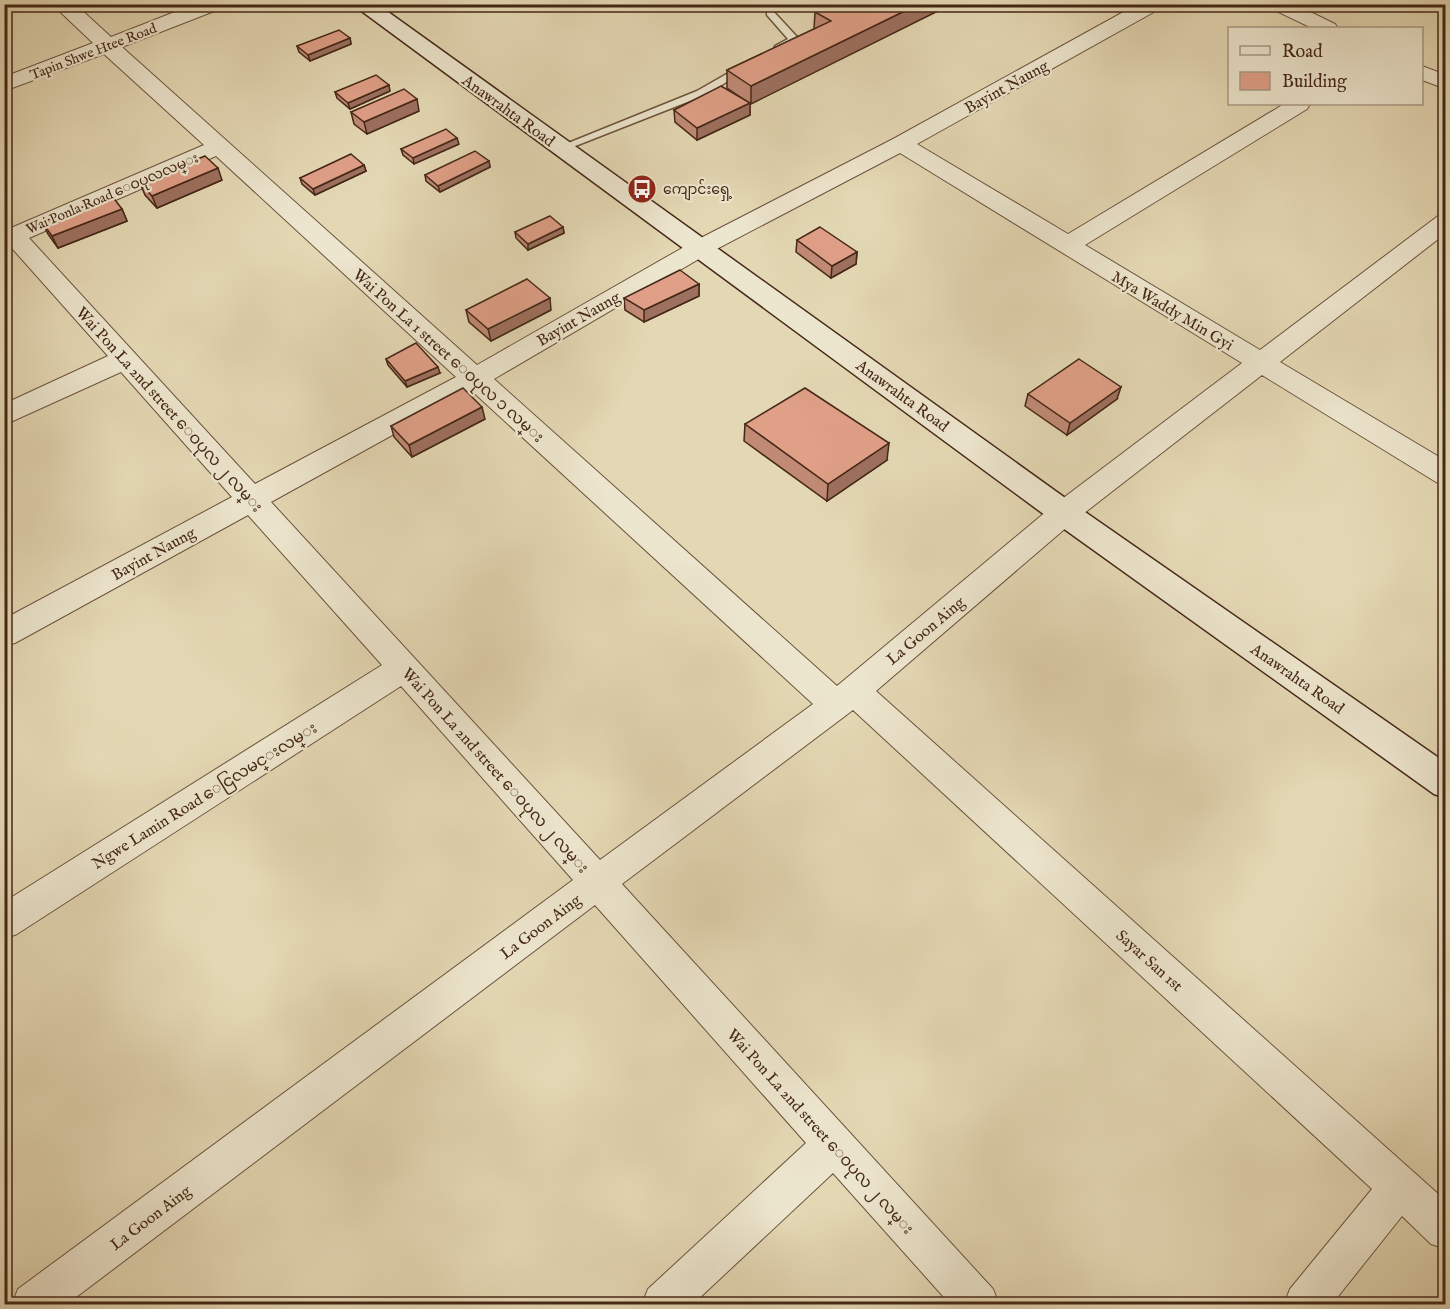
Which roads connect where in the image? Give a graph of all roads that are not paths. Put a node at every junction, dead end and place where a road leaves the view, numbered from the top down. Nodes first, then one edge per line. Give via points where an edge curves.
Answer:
1 (62, 4) edge
2 (215, 4) edge
3 (362, 4) edge
4 (1154, 4) edge
5 (1277, 4) edge
6 (770, 13) dead end
7 (1326, 27) edge
8 (108, 46) junction
9 (774, 51) edge
10 (753, 63) edge
11 (1423, 72) edge
12 (1446, 83) edge
13 (4, 86) edge
14 (1297, 105) edge
15 (901, 144) junction
16 (219, 147) junction
17 (561, 148) junction
18 (1446, 221) edge
19 (9, 238) edge
20 (1068, 245) junction
21 (700, 248) junction
22 (125, 359) junction
23 (1259, 362) junction
24 (475, 378) junction
25 (4, 416) edge
26 (1446, 475) edge
27 (252, 500) junction
28 (1064, 513) junction
29 (4, 634) edge
30 (404, 669) junction
31 (845, 698) junction
32 (1446, 783) edge
33 (598, 883) junction
34 (4, 922) edge
35 (834, 1144) junction
36 (1399, 1187) junction
37 (1446, 1229) edge
38 (33, 1305) edge
39 (663, 1305) edge
40 (978, 1305) edge
41 (1305, 1305) edge

1 - 8 street, Wai Pon La 1 street ေဝပုလ ၁ လမ္း
2 - 8 street, Tapin Shwe Htee Road
3 - 17 main road, Anawrahta Road
4 - 15 street, Bayint Naung
5 - 7 street
6 - 9 lane via 794,40
8 - 13 street, Tapin Shwe Htee Road
8 - 16 street, Wai Pon La 1 street ေဝပုလ ၁ လမ္း
10 - 17 lane via 701,93
11 - 12 street
14 - 20 street
15 - 20 street, Mya Waddy Min Gyi
15 - 21 street, Bayint Naung
16 - 19 street, Wai Ponla Road ေဝပုလလမ္း
16 - 24 street, Wai Pon La 1 street ေဝပုလ ၁ လမ္း
17 - 21 main road, Anawrahta Road
18 - 23 street, La Goon Aing
19 - 22 street, Wai Pon La 2nd street ေဝပုလ ၂ လမ္း
20 - 23 street, Mya Waddy Min Gyi
21 - 24 street, Bayint Naung
21 - 28 main road, Anawrahta Road
22 - 25 street
22 - 27 street, Wai Pon La 2nd street ေဝပုလ ၂ လမ္း
23 - 26 street, Mya Waddy Min Gyi
23 - 28 street, La Goon Aing
24 - 27 street, Bayint Naung
24 - 31 street, Wai Pon La 1 street ေဝပုလ ၁ လမ္း
27 - 29 street, Bayint Naung
27 - 30 street, Wai Pon La 2nd street ေဝပုလ ၂ လမ္း
28 - 31 street, La Goon Aing
28 - 32 main road, Anawrahta Road
30 - 33 street, Wai Pon La 2nd street ေဝပုလ ၂ လမ္း
30 - 34 street, Ngwe Lamin Road ေငြလမင္းလမ္း
31 - 33 street, La Goon Aing
31 - 36 street, Sayar San 1st
33 - 35 street, Wai Pon La 2nd street ေဝပုလ ၂ လမ္း
33 - 38 street, La Goon Aing
35 - 39 street
35 - 40 street, Wai Pon La 2nd street ေဝပုလ ၂ လမ္း
36 - 37 street, Sayar San 1st
36 - 41 street

